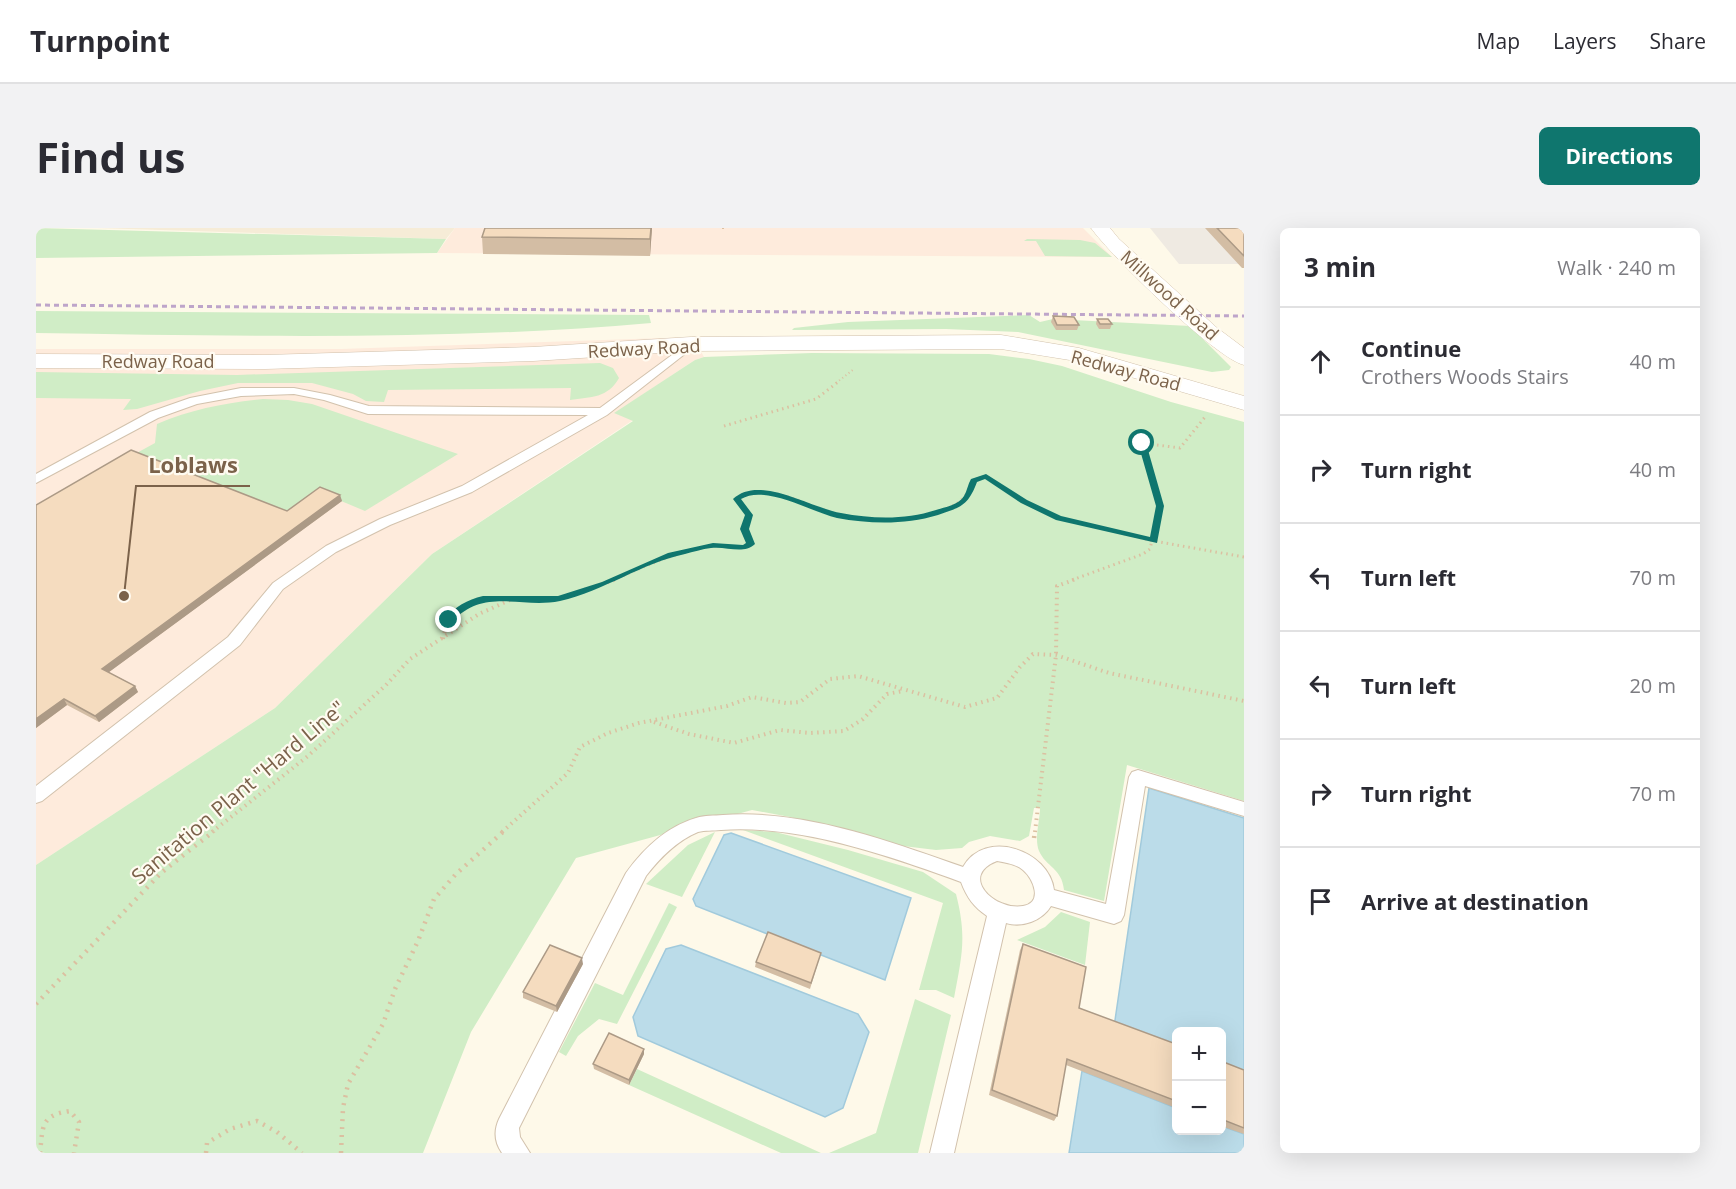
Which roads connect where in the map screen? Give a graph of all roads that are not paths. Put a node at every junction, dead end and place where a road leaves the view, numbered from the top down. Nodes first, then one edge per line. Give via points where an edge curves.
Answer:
1 (1100, 228) edge
2 (1123, 228) edge
3 (1147, 251) dead end
4 (1223, 319) dead end
5 (1244, 337) edge
6 (691, 345) junction
7 (1244, 358) edge
8 (36, 361) edge
9 (1244, 380) edge
10 (1167, 381) junction
11 (1244, 403) edge
12 (603, 411) junction
13 (36, 479) edge
14 (36, 796) edge
15 (1244, 810) edge
16 (969, 877) junction
17 (1046, 896) junction
18 (998, 912) junction
19 (518, 1153) edge
20 (942, 1153) edge

1 - 7 street, Millwood Road via 1208,332
2 - 3 street, Millwood Road
4 - 5 street, Millwood Road
6 - 8 street, Redway Road via 265,362
6 - 10 street, Redway Road via 1001,342 1079,355
6 - 12 lane
9 - 10 street
10 - 11 street, Redway Road
12 - 13 lane via 368,410 294,390 241,392 194,401 154,415
12 - 14 lane via 467,489 331,549 278,586 234,641
15 - 17 lane via 1138,777 1114,915
16 - 17 lane via 971,868 986,855 1009,855 1026,862 1041,875
16 - 18 lane via 977,897
16 - 19 lane via 928,861 770,822 696,825 669,838 648,856 633,879 507,1127 508,1142
17 - 18 lane via 1034,912 1011,916
18 - 20 lane

